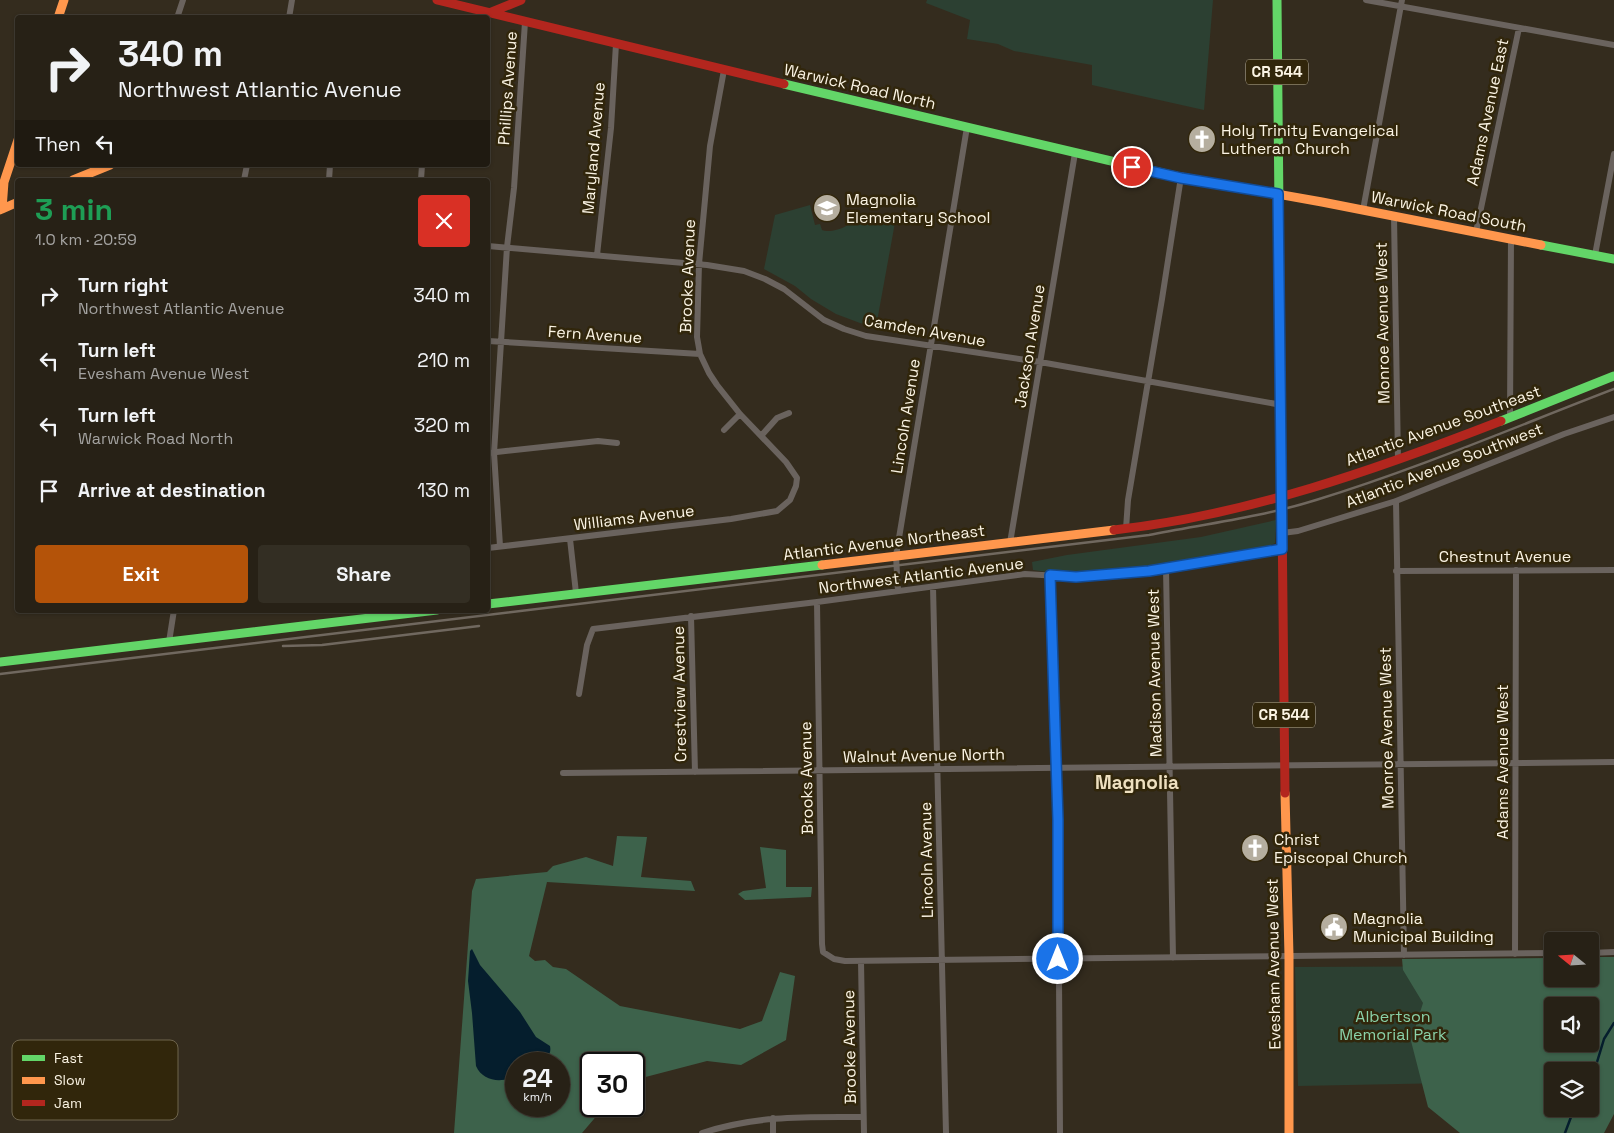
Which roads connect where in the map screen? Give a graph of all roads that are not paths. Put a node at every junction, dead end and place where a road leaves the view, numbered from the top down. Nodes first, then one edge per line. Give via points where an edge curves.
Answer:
1 (64, 0) edge
2 (183, 0) edge
3 (292, 0) edge
4 (437, 0) edge
5 (521, 0) edge
6 (1277, 0) edge
7 (1366, 0) edge
8 (460, 3) edge
9 (1401, 3) edge
10 (488, 13) junction
11 (59, 15) edge
12 (178, 15) edge
13 (290, 15) edge
14 (484, 15) edge
15 (525, 22) junction
16 (1519, 28) junction
17 (616, 44) junction
18 (1614, 45) edge
19 (724, 70) junction
20 (967, 127) junction
21 (15, 149) edge
22 (1074, 153) junction
23 (1614, 154) edge
24 (105, 167) edge
25 (78, 178) edge
26 (1181, 178) junction
27 (1278, 194) junction
28 (15, 203) edge
29 (1, 209) edge
30 (1363, 210) junction
31 (1394, 216) junction
32 (1476, 232) junction
33 (1511, 238) junction
34 (490, 246) edge
35 (507, 247) junction
36 (596, 254) junction
37 (1595, 255) junction
38 (1614, 259) edge
39 (699, 264) junction
40 (490, 340) edge
41 (501, 342) junction
42 (930, 346) junction
43 (700, 354) junction
44 (1040, 362) junction
45 (1614, 376) edge
46 (1148, 381) junction
47 (1282, 405) junction
48 (789, 413) dead end
49 (740, 414) junction
50 (1510, 417) junction
51 (1614, 417) edge
52 (724, 430) dead end
53 (761, 436) junction
54 (618, 443) dead end
55 (491, 453) edge
56 (1398, 460) junction
57 (1282, 498) junction
58 (1396, 501) junction
59 (783, 506) joint
60 (1126, 529) junction
61 (1282, 533) junction
62 (570, 539) junction
63 (1010, 543) junction
64 (500, 546) junction
65 (490, 548) edge
66 (1282, 549) junction
67 (896, 556) junction
68 (1166, 568) junction
69 (1516, 570) junction
70 (1614, 570) edge
71 (1396, 571) junction
72 (1050, 575) junction
73 (933, 587) junction
74 (898, 591) junction
75 (576, 593) junction
76 (817, 602) junction
77 (490, 604) edge
78 (174, 613) edge
79 (413, 613) edge
80 (691, 616) junction
81 (169, 642) junction
82 (0, 662) edge
83 (579, 694) dead end
84 (1515, 762) junction
85 (1614, 762) edge
86 (1400, 764) junction
87 (1284, 765) junction
88 (1170, 766) junction
89 (1056, 768) junction
90 (937, 769) junction
91 (821, 770) junction
92 (695, 772) junction
93 (563, 773) dead end
94 (1599, 952) edge
95 (1614, 952) edge
96 (1544, 953) edge
97 (1515, 954) junction
98 (1404, 955) junction
99 (1288, 956) junction
100 (1173, 958) junction
101 (1058, 959) junction
102 (942, 960) junction
103 (861, 961) junction
104 (863, 1117) junction
105 (773, 1118) junction
106 (702, 1133) edge
107 (773, 1133) edge
108 (864, 1133) edge
109 (946, 1133) edge
110 (1060, 1133) edge
111 (1289, 1133) edge

1 - 11 main road
2 - 12 street
3 - 13 street
4 - 8 main road, Warwick Road North
5 - 10 main road
6 - 27 main road, CR 544
7 - 9 street
8 - 10 main road, Warwick Road North
9 - 16 street
9 - 30 street
10 - 14 main road
10 - 15 main road, Warwick Road North
15 - 17 main road, Warwick Road North
15 - 35 street, Phillips Avenue
16 - 18 street
16 - 32 street, Adams Avenue East
17 - 19 main road, Warwick Road North
17 - 36 street, Maryland Avenue via 611,128
19 - 20 main road, Warwick Road North
19 - 39 street, Brooke Avenue via 710,146
20 - 22 main road, Warwick Road North
20 - 42 street, Lincoln Avenue
21 - 29 main road via 0,198
22 - 26 main road, Warwick Road North
22 - 44 street, Jackson Avenue
23 - 37 street
24 - 25 main road
26 - 27 main road, Warwick Road North
26 - 46 street
27 - 30 main road, Warwick Road South
27 - 47 main road, Evesham Avenue West / CR 544
28 - 29 main road
30 - 31 main road, Warwick Road South
31 - 32 main road, Warwick Road South
31 - 56 street, Monroe Avenue West
32 - 33 main road, Warwick Road South
33 - 37 main road, Warwick Road South
33 - 50 street
34 - 35 street, Camden Avenue
35 - 36 street, Camden Avenue
35 - 41 street, Phillips Avenue
36 - 39 street, Camden Avenue
37 - 38 main road, Warwick Road South
39 - 42 street, Camden Avenue via 744,271 765,279 784,289 824,320 844,329 866,336
39 - 43 street, Brooke Avenue via 697,338
40 - 41 street, Fern Avenue
41 - 43 street, Fern Avenue
41 - 55 street, Phillips Avenue
42 - 44 street, Camden Avenue
42 - 67 street, Lincoln Avenue
43 - 49 street, Brooke Avenue via 717,385
44 - 46 street, Camden Avenue
44 - 63 street, Jackson Avenue
45 - 50 main road, Atlantic Avenue Southeast
46 - 47 street, Camden Avenue
46 - 60 street
47 - 57 main road, Evesham Avenue West / CR 544
48 - 53 street via 777,418
49 - 52 street
49 - 53 street, Brooke Avenue
50 - 56 main road, Atlantic Avenue Southeast
51 - 58 street, Atlantic Avenue Southwest
53 - 59 street, Brooke Avenue via 797,478 790,500
54 - 55 street via 598,441
55 - 64 street, Phillips Avenue
56 - 57 main road, Atlantic Avenue Southeast
57 - 60 main road, Atlantic Avenue Northeast via 1182,521
57 - 61 main road, Evesham Avenue West / CR 544
58 - 61 street, Atlantic Avenue Southwest
58 - 71 street, Monroe Avenue West
59 - 62 street, Williams Avenue via 777,511 732,519
60 - 63 main road, Atlantic Avenue Northeast
61 - 66 main road, Evesham Avenue West / CR 544
62 - 64 street, Williams Avenue
62 - 75 street
63 - 67 main road, Atlantic Avenue Northeast
64 - 65 street, Williams Avenue
66 - 68 street, Northwest Atlantic Avenue
66 - 87 main road, Evesham Avenue West / CR 544
67 - 74 street, Lincoln Avenue
67 - 75 main road, Atlantic Avenue Northeast
68 - 72 street, Northwest Atlantic Avenue via 1076,577
68 - 88 street, Madison Avenue West
69 - 70 street, Chestnut Avenue
69 - 71 street, Chestnut Avenue
69 - 84 street, Adams Avenue West
71 - 86 street, Monroe Avenue West
72 - 73 street, Northwest Atlantic Avenue via 1025,574
72 - 89 street
73 - 74 street, Northwest Atlantic Avenue
73 - 90 street, Lincoln Avenue
74 - 76 street, Northwest Atlantic Avenue
75 - 77 main road, Atlantic Avenue Northeast
76 - 80 street, Northwest Atlantic Avenue
76 - 91 street, Brooks Avenue
78 - 81 street
79 - 81 main road
80 - 83 street, Northwest Atlantic Avenue via 593,629
80 - 92 street, Crestview Avenue
81 - 82 main road
84 - 85 street, Walnut Avenue North
84 - 86 street, Walnut Avenue North
84 - 97 street, Adams Avenue West
86 - 87 street, Walnut Avenue North
86 - 98 street, Monroe Avenue West
87 - 88 street, Walnut Avenue North
87 - 99 main road, Evesham Avenue West / CR 544
88 - 89 street, Walnut Avenue North
88 - 100 street, Madison Avenue West
89 - 90 street, Walnut Avenue North
89 - 101 street
90 - 91 street, Walnut Avenue North
90 - 102 street, Lincoln Avenue
91 - 92 street, Walnut Avenue North
91 - 103 street, Brooks Avenue via 822,944 825,953 834,959
92 - 93 street, Walnut Avenue North
94 - 95 street
96 - 97 street
97 - 98 street
98 - 99 street
99 - 100 street
99 - 111 main road, Evesham Avenue West / CR 544
100 - 101 street
101 - 102 street
101 - 110 street
102 - 103 street
102 - 109 street, Lincoln Avenue
103 - 104 street, Brooke Avenue
104 - 105 street
104 - 108 street, Brooke Avenue
105 - 106 street via 727,1125
105 - 107 street

